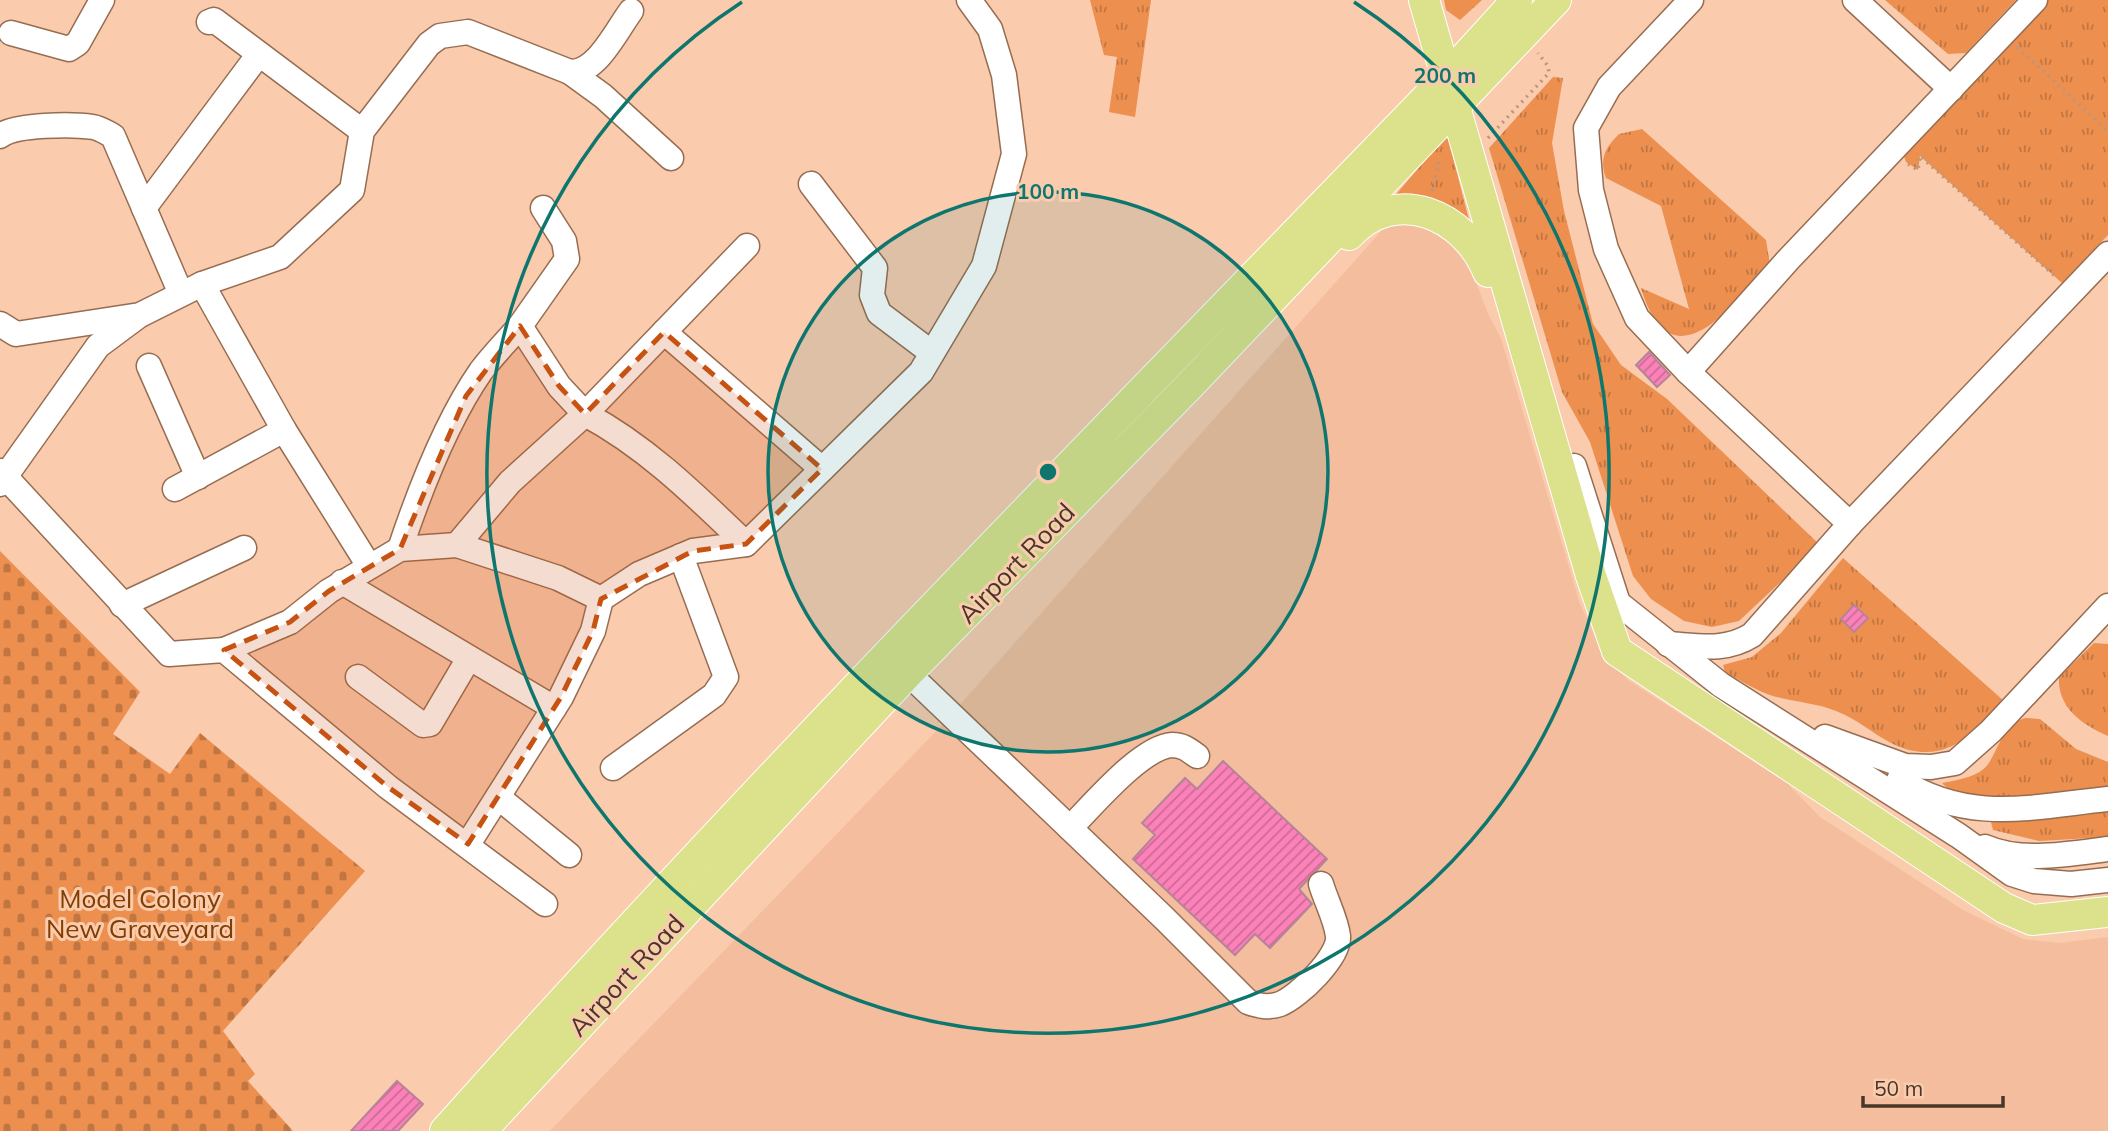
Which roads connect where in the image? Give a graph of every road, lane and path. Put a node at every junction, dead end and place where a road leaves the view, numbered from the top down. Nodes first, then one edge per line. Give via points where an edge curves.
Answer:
1 (102, 0) edge
2 (968, 0) edge
3 (1424, 0) edge
4 (1517, 0) edge
5 (1556, 0) edge
6 (1691, 0) edge
7 (1855, 0) edge
8 (2035, 0) edge
9 (631, 11) dead end
10 (209, 22) dead end
11 (11, 33) dead end
12 (2003, 34) junction
13 (1534, 49) dead end
14 (259, 54) junction
15 (570, 72) junction
16 (1446, 78) junction
17 (1951, 89) junction
18 (1454, 110) junction
19 (362, 131) junction
20 (2108, 131) edge
21 (0, 136) edge
22 (1488, 138) dead end
23 (671, 158) dead end
24 (1904, 158) dead end
25 (1441, 159) dead end
26 (811, 184) dead end
27 (1431, 195) dead end
28 (144, 208) junction
29 (542, 208) dead end
30 (747, 246) dead end
31 (2108, 254) edge
32 (1286, 283) junction
33 (2062, 284) dead end
34 (192, 289) junction
35 (140, 314) junction
36 (0, 324) edge
37 (520, 326) junction
38 (664, 332) junction
39 (932, 353) junction
40 (1525, 355) junction
41 (149, 366) dead end
42 (1688, 372) junction
43 (1540, 406) junction
44 (585, 414) junction
45 (284, 430) junction
46 (822, 469) junction
47 (2, 477) edge
48 (198, 477) junction
49 (175, 489) dead end
50 (1850, 524) junction
51 (746, 544) junction
52 (457, 545) junction
53 (244, 548) dead end
54 (400, 549) junction
55 (681, 556) junction
56 (369, 566) junction
57 (342, 582) junction
58 (601, 598) junction
59 (122, 605) junction
60 (2102, 612) edge
61 (1668, 644) junction
62 (224, 650) junction
63 (469, 658) junction
64 (898, 663) junction
65 (358, 677) dead end
66 (1721, 685) junction
67 (554, 708) junction
68 (1846, 746) junction
69 (1197, 755) dead end
70 (613, 768) dead end
71 (498, 797) junction
72 (2108, 799) edge
73 (1070, 828) junction
74 (1959, 836) junction
75 (468, 844) junction
76 (2108, 849) edge
77 (569, 855) dead end
78 (2108, 880) edge
79 (1321, 884) dead end
80 (545, 904) dead end
81 (2108, 912) edge
82 (445, 1131) edge
83 (481, 1131) edge

1 - 11 street via 78,43 69,49
2 - 39 street via 990,29 1004,75 1014,154 984,266
3 - 16 main road
4 - 16 main road, Airport Road
5 - 18 main road, Airport Road
6 - 42 street via 1609,87 1586,128 1591,190 1606,249 1637,318
7 - 17 street
8 - 12 street
9 - 15 street via 593,62 579,72
10 - 14 street via 214,20
12 - 17 street
12 - 20 path
13 - 22 path via 1549,73
14 - 19 street
14 - 28 street
15 - 19 street via 468,32 440,36
15 - 23 street
16 - 18 main road
16 - 64 main road, Airport Road
17 - 42 street
18 - 32 main road, Airport Road
18 - 40 main road
19 - 34 street via 352,190 280,257
21 - 28 street via 8,129 96,127 113,136
24 - 33 path via 1918,170 1920,156
25 - 27 path
26 - 39 street via 875,268 872,295 879,313
28 - 34 street
29 - 37 street via 564,241 567,259
30 - 38 street
31 - 50 street
32 - 40 main road via 1327,260 1368,219 1390,211 1427,212 1447,220 1472,240
32 - 64 main road, Airport Road via 1192,383
34 - 35 street
34 - 45 street
35 - 36 street via 16,334
35 - 47 street via 98,346
37 - 44 street via 559,386
37 - 54 street via 466,396
38 - 44 street
38 - 46 street
39 - 46 street via 920,372
40 - 43 main road
41 - 48 street
42 - 50 street
43 - 61 street via 1563,432 1618,603
43 - 81 main road via 1617,651 2004,908 2032,920
44 - 51 street via 623,434
44 - 52 street via 510,482
45 - 48 street
45 - 56 street
46 - 51 street
47 - 59 street
48 - 49 street
50 - 61 street via 1739,644 1722,648
51 - 55 street
52 - 54 street
52 - 58 street via 558,578
53 - 59 street
54 - 56 street
55 - 58 street
55 - 70 street via 726,677 714,695
56 - 57 street
57 - 62 street via 290,622
57 - 63 street
58 - 67 street via 593,631
59 - 62 street via 169,654
60 - 68 street via 1955,763 1905,766
61 - 66 street
62 - 75 street via 388,787
63 - 65 street via 430,724 423,725
63 - 67 street
64 - 73 street
64 - 82 main road, Airport Road via 621,934
64 - 83 main road, Airport Road
66 - 68 street
66 - 74 street
67 - 71 street
68 - 72 street via 1922,794 1963,808 1993,810
69 - 73 street via 1171,745 1148,754
71 - 75 street
71 - 77 street
73 - 79 street via 1248,1002 1264,1007 1281,1004 1301,989 1336,953 1338,937
74 - 76 street via 2003,855
74 - 78 street via 2012,874 2034,881
75 - 80 street

